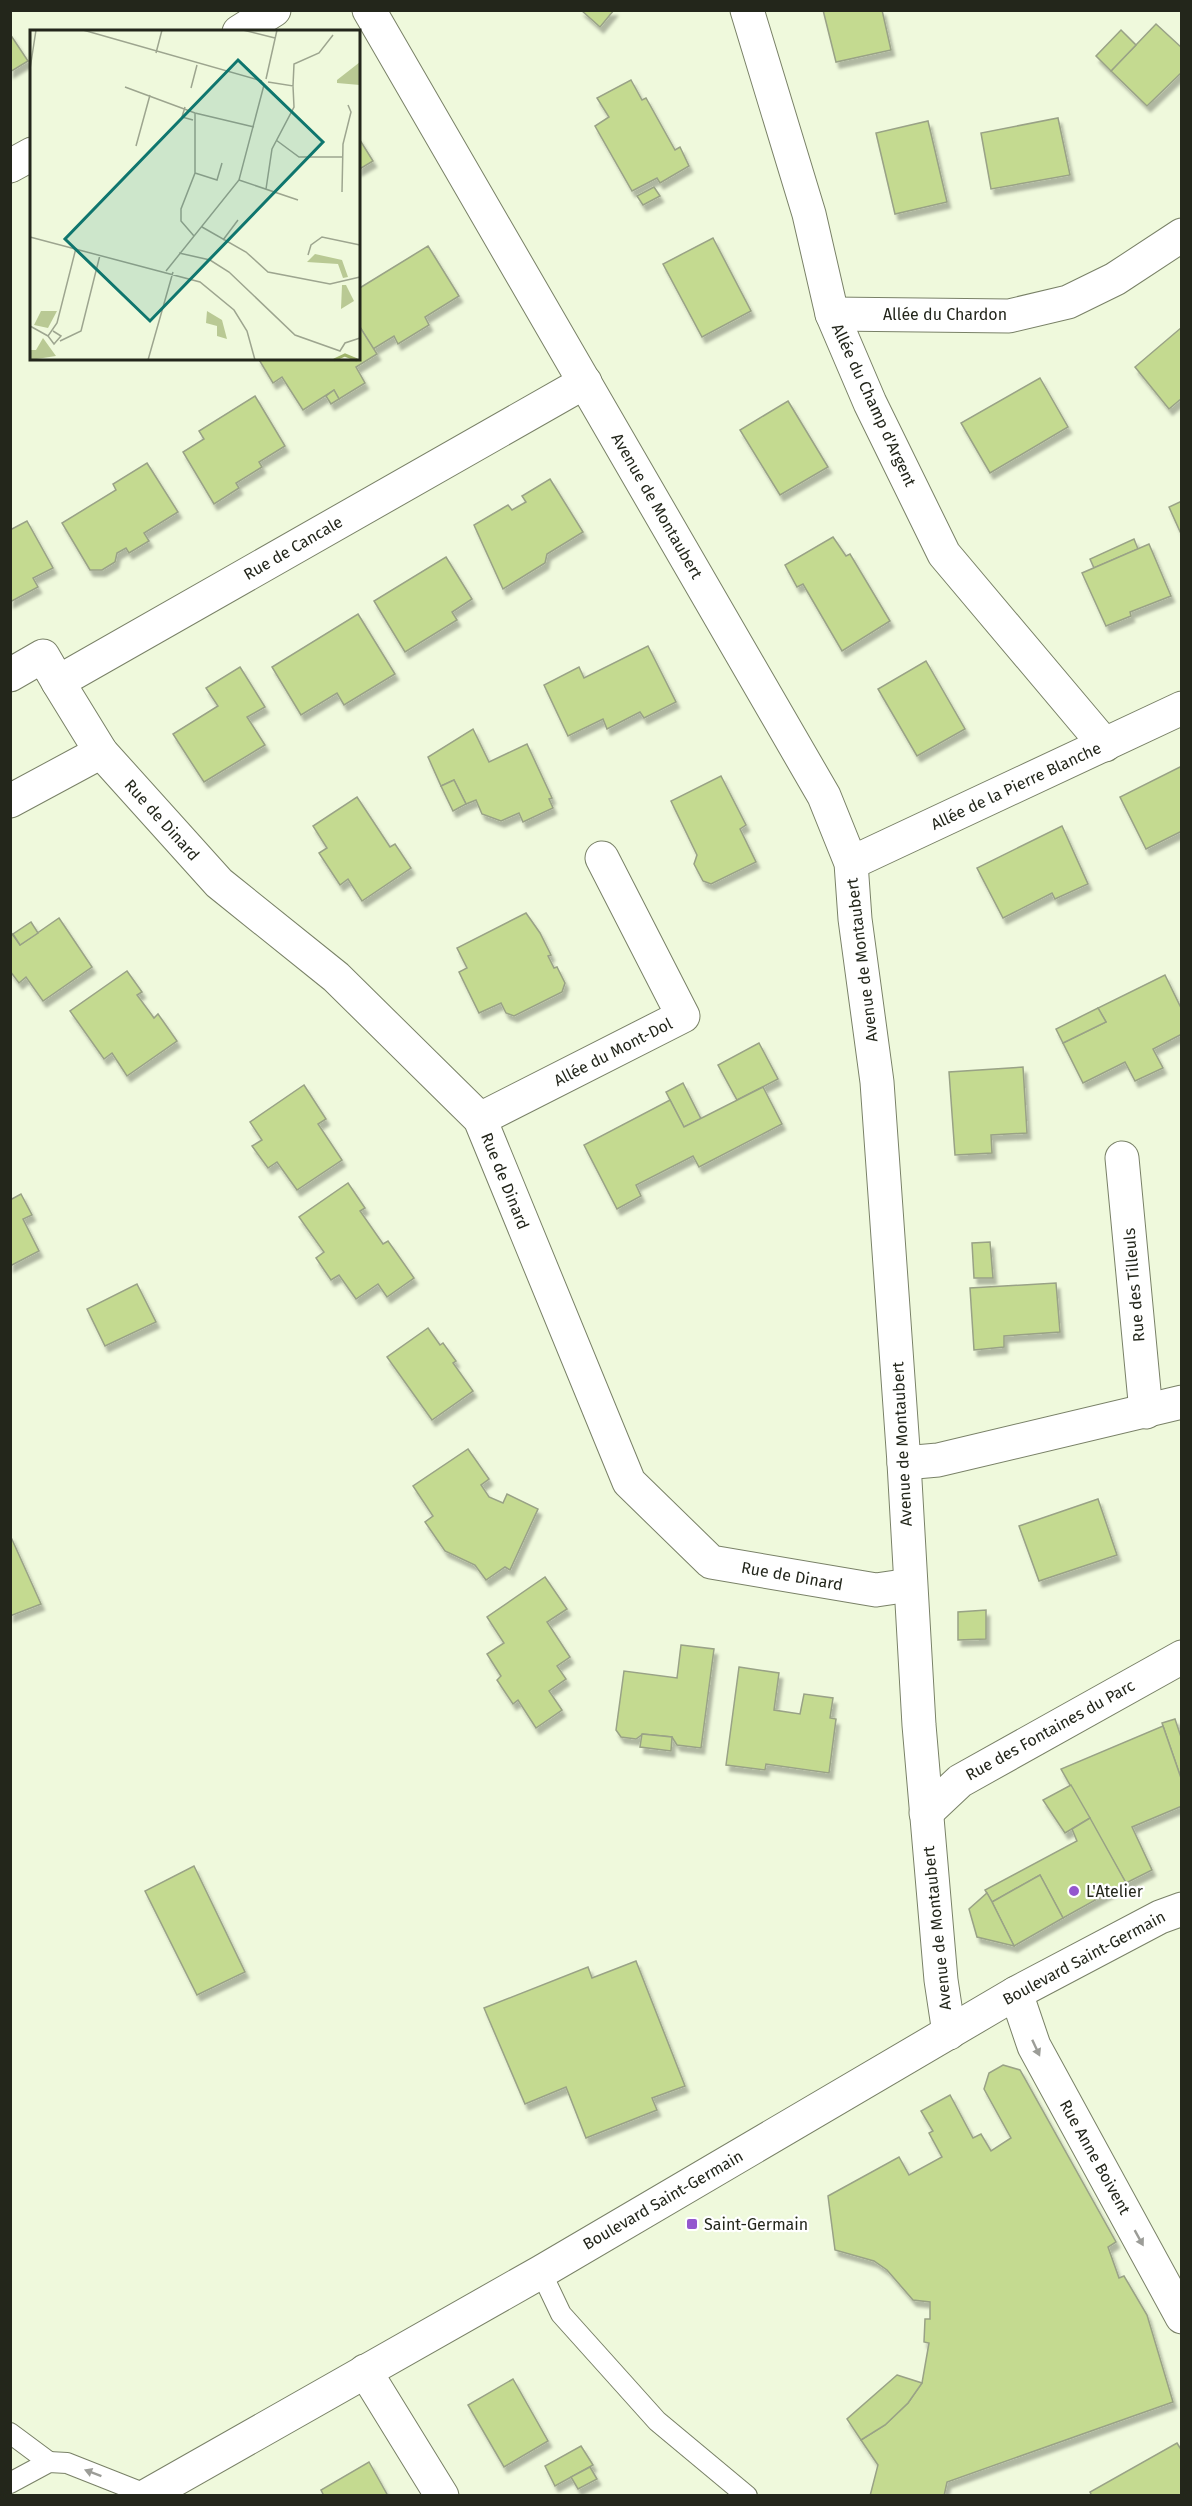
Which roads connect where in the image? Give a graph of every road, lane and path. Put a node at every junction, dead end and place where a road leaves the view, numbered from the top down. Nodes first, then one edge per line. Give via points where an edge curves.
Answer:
1 (274, 10) edge
2 (369, 10) edge
3 (747, 10) edge
4 (242, 30) edge
5 (30, 155) edge
6 (10, 166) edge
7 (1182, 235) edge
8 (832, 314) junction
9 (585, 382) junction
10 (10, 675) edge
11 (58, 682) junction
12 (1182, 708) edge
13 (1105, 746) junction
14 (100, 752) junction
15 (10, 801) edge
16 (602, 858) dead end
17 (851, 864) junction
18 (480, 1119) junction
19 (1122, 1158) dead end
20 (1182, 1402) edge
21 (1146, 1412) junction
22 (904, 1463) junction
23 (910, 1585) junction
24 (1182, 1657) edge
25 (926, 1813) junction
26 (1182, 1909) edge
27 (1016, 1993) junction
28 (949, 2033) junction
29 (541, 2272) junction
30 (1182, 2317) edge
31 (365, 2371) junction
32 (10, 2433) edge
33 (49, 2462) junction
34 (10, 2483) edge
35 (148, 2495) edge
36 (442, 2496) edge
37 (747, 2496) edge

1 - 4 street
2 - 9 street, Avenue de Montaubert
3 - 8 street, Allée du Champ d'Argent via 808,214
5 - 6 street
7 - 8 street, Allée du Chardon via 1115,279 1068,302 1009,316
8 - 13 street, Allée du Champ d'Argent via 870,404 944,554
9 - 11 street, Rue de Cancale
9 - 17 street, Avenue de Montaubert via 824,796
10 - 11 street via 43,656
11 - 14 street, Rue de Dinard
12 - 13 street, Allée de la Pierre Blanche
13 - 17 street, Allée de la Pierre Blanche
14 - 15 street
14 - 18 street, Rue de Dinard via 219,884 336,976
16 - 18 street, Allée du Mont-Dol via 683,1016
17 - 22 street, Avenue de Montaubert via 877,1082
18 - 23 street, Rue de Dinard via 629,1482 711,1562 876,1590
19 - 21 street, Rue des Tilleuls
20 - 21 street
21 - 22 street via 938,1460
22 - 23 street, Avenue de Montaubert
23 - 25 street, Avenue de Montaubert
24 - 25 street, Rue des Fontaines du Parc via 960,1781
25 - 28 street, Avenue de Montaubert
26 - 27 street, Boulevard Saint-Germain
27 - 28 street, Boulevard Saint-Germain
27 -> 30 street, Rue Anne Boivent via 1034,2046
28 - 29 street, Boulevard Saint-Germain
29 - 31 street, Boulevard Saint-Germain
29 - 37 lane via 561,2314 657,2421
31 - 35 street, Boulevard Saint-Germain
31 - 36 street
32 - 33 lane
33 - 34 lane
35 -> 33 lane via 67,2463

